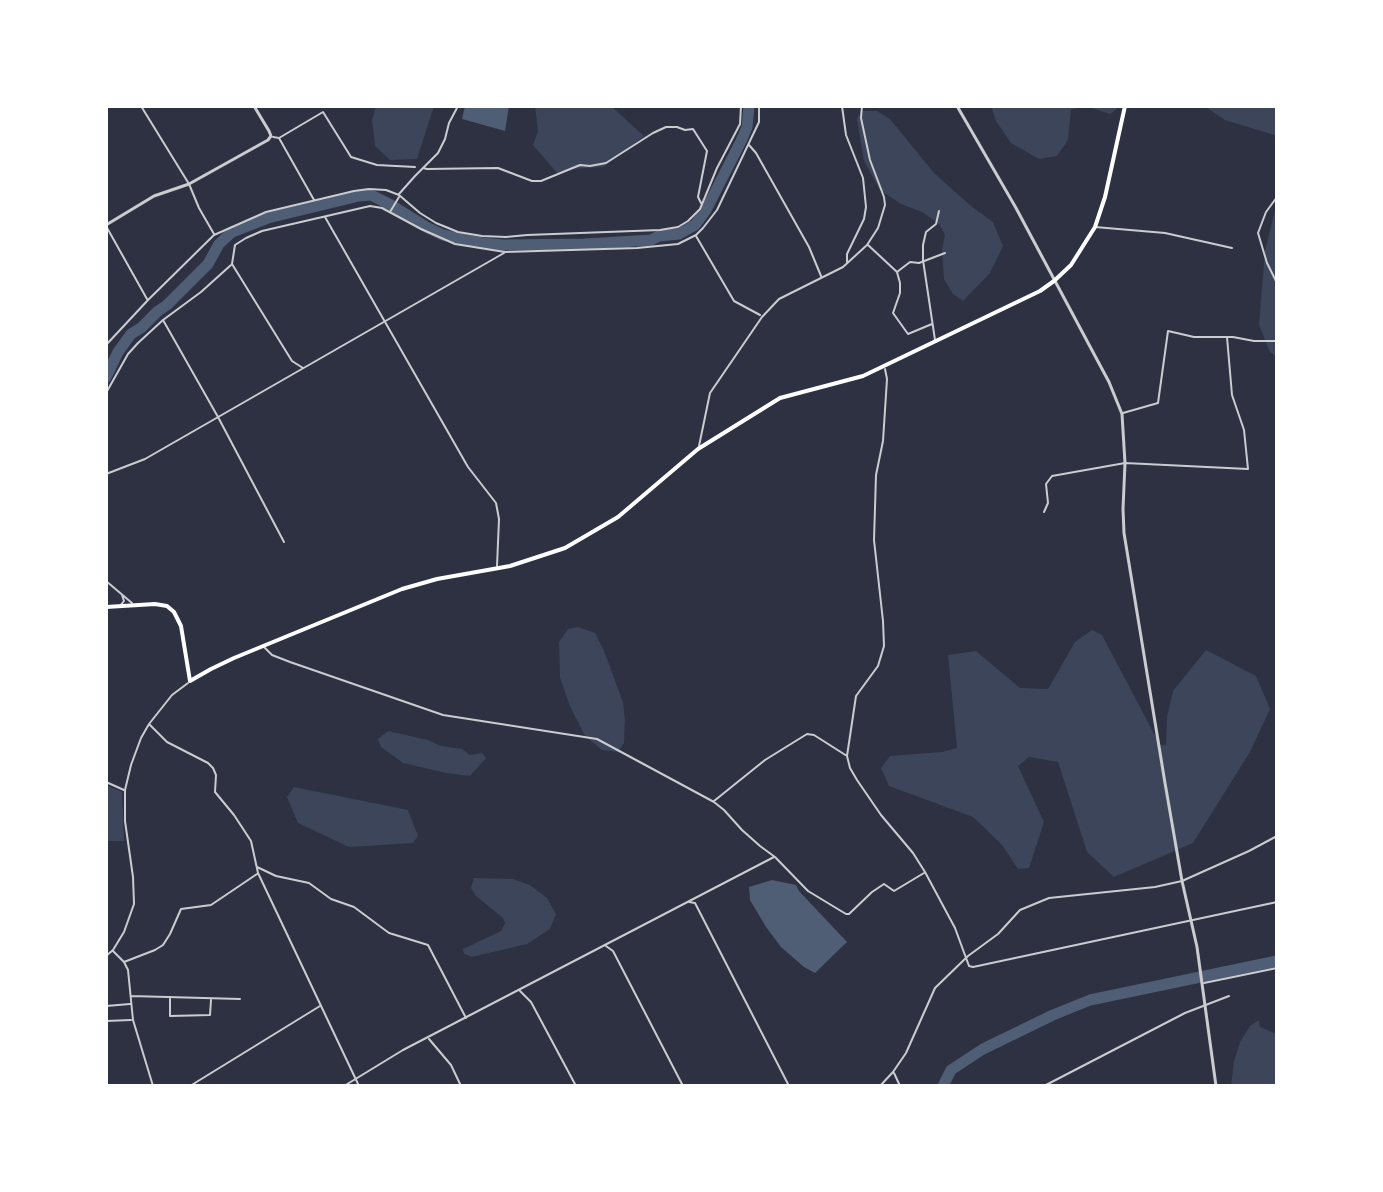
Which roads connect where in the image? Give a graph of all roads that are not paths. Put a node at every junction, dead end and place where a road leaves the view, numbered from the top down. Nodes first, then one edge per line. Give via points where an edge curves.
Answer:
1 (141, 106) edge
2 (254, 106) edge
3 (458, 106) edge
4 (741, 106) edge
5 (759, 106) edge
6 (842, 106) edge
7 (862, 106) edge
8 (957, 106) edge
9 (1125, 106) edge
10 (271, 136) junction
11 (279, 138) junction
12 (748, 144) junction
13 (415, 167) dead end
14 (423, 168) junction
15 (189, 184) junction
16 (399, 197) junction
17 (1277, 197) edge
18 (315, 201) junction
19 (702, 204) junction
20 (391, 211) junction
21 (939, 211) dead end
22 (324, 216) junction
23 (106, 225) edge
24 (1095, 227) junction
25 (214, 235) junction
26 (696, 235) junction
27 (867, 245) junction
28 (1232, 248) dead end
29 (505, 252) junction
30 (945, 253) dead end
31 (923, 260) junction
32 (847, 263) junction
33 (232, 264) junction
34 (897, 272) junction
35 (821, 278) junction
36 (1054, 281) junction
37 (1277, 283) edge
38 (148, 300) junction
39 (762, 317) junction
40 (163, 320) junction
41 (384, 321) junction
42 (932, 324) junction
43 (1227, 337) junction
44 (1277, 341) edge
45 (935, 342) junction
46 (106, 345) edge
47 (884, 367) junction
48 (303, 368) junction
49 (106, 393) edge
50 (1122, 414) junction
51 (218, 417) junction
52 (698, 449) junction
53 (1125, 463) junction
54 (106, 474) edge
55 (1044, 512) dead end
56 (284, 542) dead end
57 (497, 569) junction
58 (106, 581) edge
59 (122, 593) junction
60 (134, 605) junction
61 (120, 606) junction
62 (106, 607) edge
63 (263, 646) junction
64 (190, 681) junction
65 (149, 724) junction
66 (847, 756) junction
67 (106, 782) edge
68 (125, 790) junction
69 (714, 802) junction
70 (1277, 836) edge
71 (775, 857) junction
72 (256, 867) junction
73 (925, 872) junction
74 (258, 873) junction
75 (1182, 881) junction
76 (688, 902) junction
77 (1277, 902) edge
78 (1192, 920) junction
79 (605, 945) junction
80 (113, 950) junction
81 (106, 956) edge
82 (965, 959) junction
83 (124, 962) junction
84 (1277, 968) edge
85 (1202, 982) junction
86 (519, 990) junction
87 (130, 996) junction
88 (1229, 996) dead end
89 (170, 997) junction
90 (211, 998) junction
91 (240, 999) dead end
92 (131, 1004) junction
93 (106, 1006) edge
94 (321, 1006) junction
95 (1205, 1006) junction
96 (466, 1018) junction
97 (133, 1020) junction
98 (106, 1021) edge
99 (428, 1038) junction
100 (893, 1072) junction
101 (355, 1078) junction
102 (153, 1086) edge
103 (190, 1086) edge
104 (344, 1086) edge
105 (359, 1086) edge
106 (461, 1086) edge
107 (576, 1086) edge
108 (683, 1086) edge
109 (789, 1086) edge
110 (880, 1086) edge
111 (900, 1086) edge
112 (1044, 1086) edge
113 (1216, 1086) edge

1 - 15 street
2 - 10 street
3 - 14 street via 438,153
4 - 19 street via 740,124
5 - 12 street via 759,122
6 - 32 street via 866,207
7 - 27 street via 870,160 885,205
8 - 36 street
9 - 24 main road
10 - 11 street
10 - 15 street
11 - 13 street via 323,112 351,157
11 - 18 street
12 - 26 street via 717,210
12 - 35 street via 809,247
14 - 16 street
14 - 19 street via 498,168 544,180 580,165 606,163 666,127 693,129 707,151 698,197
15 - 23 street via 154,196
15 - 25 street
16 - 18 street via 369,189
16 - 19 street via 450,229 506,237 669,229 688,221
16 - 20 street
17 - 37 street via 1258,233
18 - 25 street via 266,212
20 - 22 street via 370,206
20 - 29 street via 455,244
21 - 31 street via 923,239
22 - 33 street via 246,238 235,245
22 - 41 street
23 - 38 street
24 - 28 street via 1165,233
24 - 36 main road
25 - 38 street
26 - 29 street via 665,246
26 - 39 street via 734,301
27 - 32 street
27 - 34 street
29 - 41 street
30 - 31 street
31 - 34 street
31 - 42 street
32 - 35 street
33 - 40 street
33 - 48 street via 292,361
34 - 42 street via 900,293 893,313 908,334
35 - 39 street via 779,299
36 - 45 main road
36 - 50 street
38 - 46 street
39 - 52 street via 710,393
40 - 49 street via 128,354
40 - 51 street
41 - 48 street
41 - 57 street via 468,467 496,503
42 - 45 street
43 - 44 street
43 - 50 street via 1168,331 1158,403
43 - 53 street via 1232,395 1244,430 1248,469
45 - 47 main road
47 - 52 main road via 780,398
47 - 66 street via 874,540 884,646 878,666 856,696
48 - 51 street
50 - 53 street
51 - 54 street via 145,459
51 - 56 street
52 - 57 main road via 634,505 582,539
53 - 55 street via 1052,476 1046,484
53 - 75 street via 1124,533
57 - 63 main road via 402,589
58 - 59 street
59 - 60 street
59 - 61 street
60 - 61 main road
60 - 64 main road via 161,604 174,612
61 - 62 main road
63 - 64 main road
63 - 69 street via 281,659 443,715 597,739
64 - 65 street
65 - 68 street
65 - 72 street via 167,742 213,768 215,792 251,841
66 - 69 street via 807,734
66 - 73 street via 857,780
67 - 68 street
68 - 80 street via 134,894 128,925
69 - 71 street
70 - 75 street
71 - 73 street via 808,891 846,914 884,884 894,891
71 - 76 street
72 - 74 street
72 - 96 street via 309,883 389,933 428,945
73 - 82 street
74 - 83 street via 211,905 181,909 163,945
74 - 94 street
75 - 78 street
75 - 82 street via 1039,901 1020,910
76 - 79 street
76 - 109 street via 695,903
77 - 78 street
78 - 82 street via 973,967
78 - 85 street
79 - 86 street
79 - 108 street via 613,951
80 - 81 street
80 - 83 street
82 - 100 street via 935,988
83 - 87 street
84 - 85 street
85 - 95 street
86 - 96 street
86 - 107 street via 531,1002
87 - 89 street
87 - 92 street
88 - 95 street
89 - 90 street
89 - 90 street via 170,1016 210,1015
90 - 91 street
92 - 93 street
92 - 97 street
94 - 101 street
94 - 103 street
95 - 112 street
95 - 113 street
96 - 99 street
97 - 98 street
97 - 102 street
99 - 101 street
99 - 106 street
100 - 110 street
100 - 111 street
101 - 104 street
101 - 105 street

